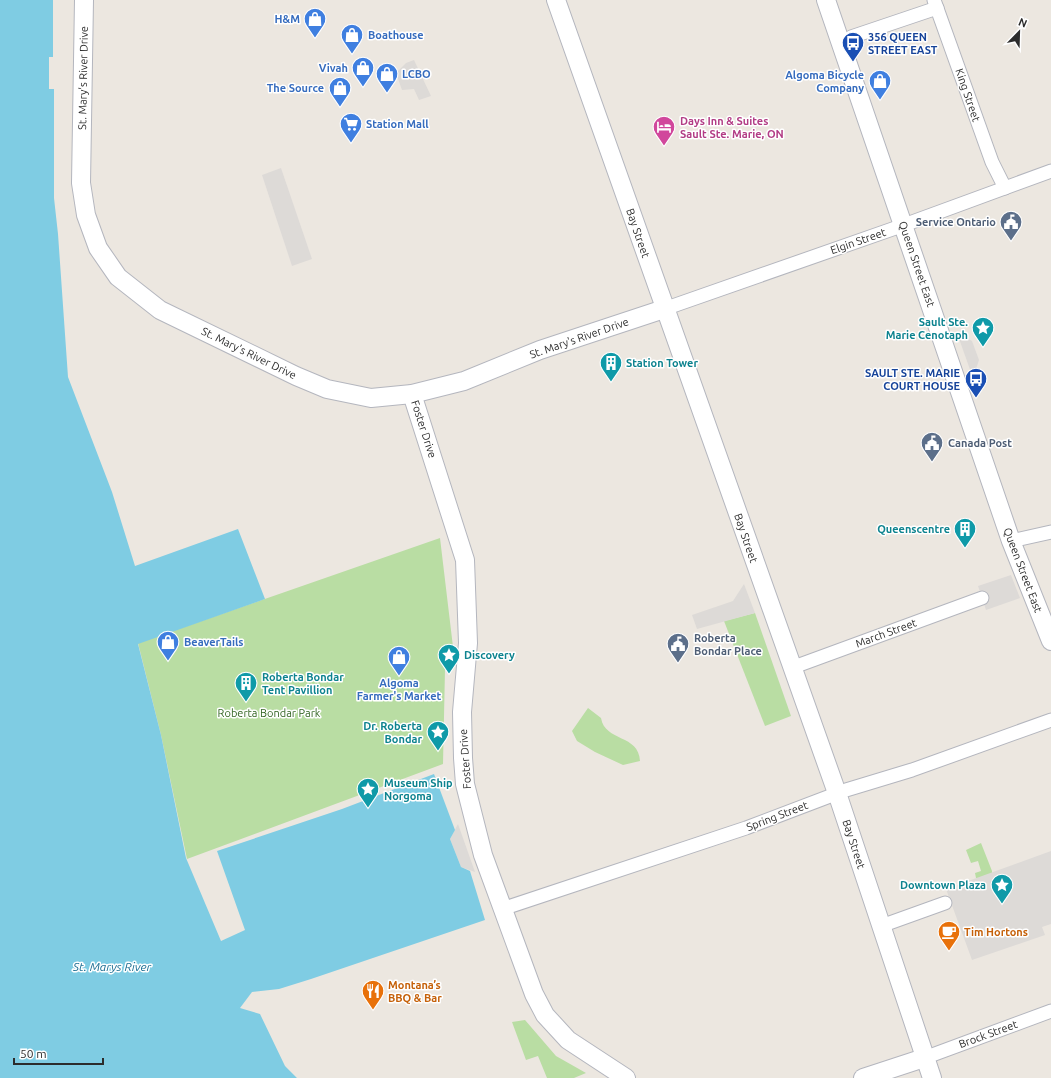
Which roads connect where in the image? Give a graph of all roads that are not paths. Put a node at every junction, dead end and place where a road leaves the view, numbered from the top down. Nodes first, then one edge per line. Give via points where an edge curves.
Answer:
1 (84, 0) edge
2 (556, 0) edge
3 (826, 0) edge
4 (936, 4) edge
5 (851, 37) dead end
6 (1051, 171) edge
7 (1005, 188) junction
8 (904, 225) junction
9 (664, 309) junction
10 (412, 394) junction
11 (1051, 532) edge
12 (1011, 541) junction
13 (982, 598) dead end
14 (1051, 640) edge
15 (791, 668) junction
16 (1051, 720) edge
17 (837, 793) junction
18 (945, 903) dead end
19 (502, 909) junction
20 (881, 926) junction
21 (1051, 1011) edge
22 (924, 1058) junction
23 (626, 1078) edge
24 (863, 1078) edge
25 (932, 1078) edge

1 - 10 main road, St. Mary's River Drive via 82,183 86,215 98,248 118,277 160,310 327,389 371,398
2 - 9 main road, Bay Street
3 - 8 main road, Queen Street East
4 - 5 street
4 - 7 street, King Street via 992,162
6 - 7 street, Elgin Street
7 - 8 street, Elgin Street
8 - 9 street, Elgin Street
8 - 12 main road, Queen Street East
9 - 10 main road, St. Mary's River Drive via 540,350 464,381
9 - 15 main road, Bay Street
10 - 19 main road, Foster Drive via 465,560 468,642 462,712 465,784 483,855
11 - 12 street
12 - 14 main road, Queen Street East
13 - 15 street, March Street
15 - 17 main road, Bay Street
16 - 17 street, Spring Street via 912,770
17 - 19 street, Spring Street via 746,828
17 - 20 main road, Bay Street
18 - 20 street
19 - 23 main road, Foster Drive via 534,994 545,1015 568,1040
20 - 22 main road, Bay Street
21 - 22 street, Brock Street
22 - 24 main road
22 - 25 main road, Bay Street

